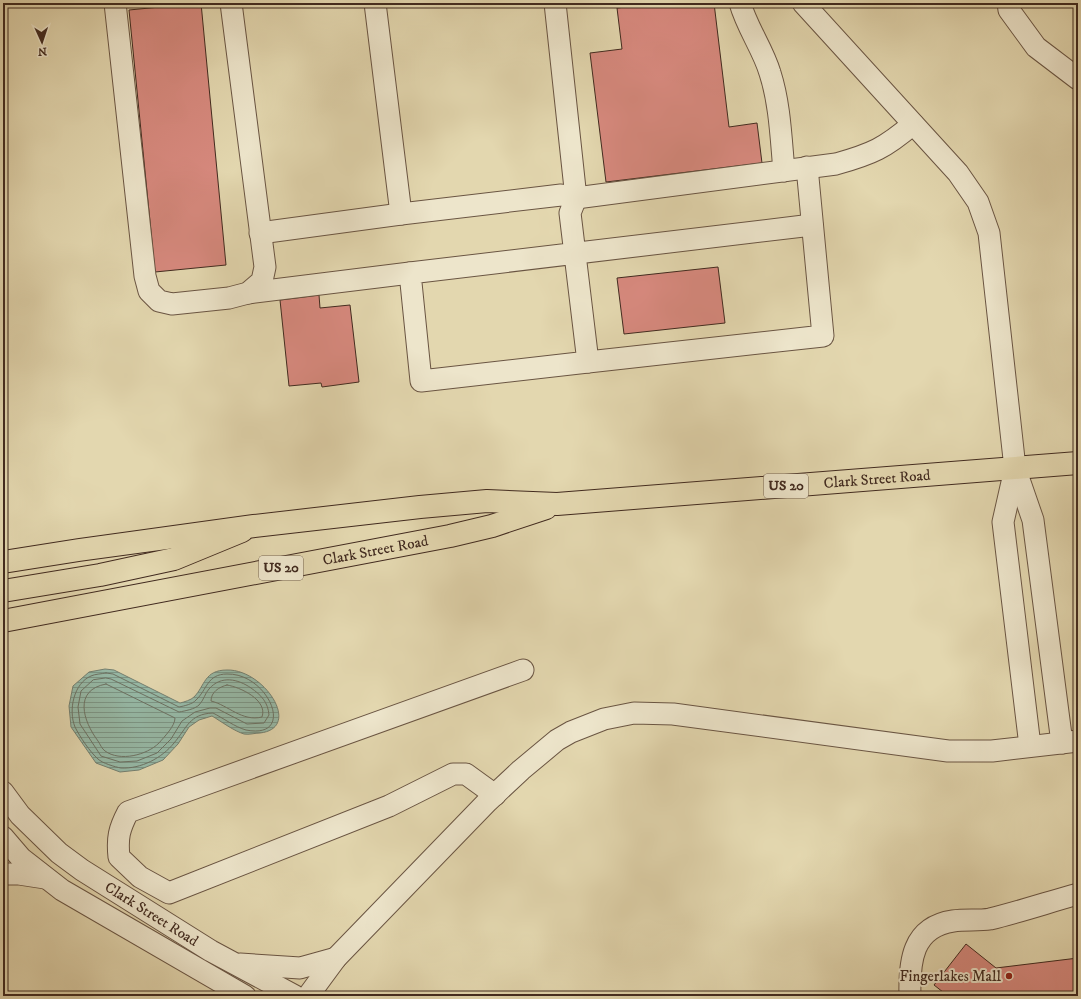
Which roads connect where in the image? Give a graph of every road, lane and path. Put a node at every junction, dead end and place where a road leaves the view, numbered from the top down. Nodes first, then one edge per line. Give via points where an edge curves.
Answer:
1 (115, 3) edge
2 (231, 3) edge
3 (375, 3) edge
4 (555, 3) edge
5 (740, 3) edge
6 (803, 3) edge
7 (1008, 3) edge
8 (1078, 79) edge
9 (913, 124) junction
10 (807, 168) junction
11 (784, 171) junction
12 (576, 198) junction
13 (401, 214) junction
14 (812, 225) junction
15 (260, 233) junction
16 (574, 254) junction
17 (410, 273) junction
18 (248, 293) junction
19 (588, 362) junction
20 (1078, 463) edge
21 (1016, 468) junction
22 (557, 504) junction
23 (254, 526) junction
24 (3, 562) edge
25 (3, 591) edge
26 (3, 621) edge
27 (523, 670) dead end
28 (1070, 742) edge
29 (1030, 746) junction
30 (3, 792) edge
31 (495, 795) junction
32 (20, 815) junction
33 (3, 829) edge
34 (3, 837) edge
35 (3, 874) edge
36 (45, 878) junction
37 (1078, 894) edge
38 (336, 958) junction
39 (233, 963) junction
40 (193, 967) junction
41 (223, 996) edge
42 (245, 996) edge
43 (295, 996) edge
44 (308, 996) edge
45 (910, 996) edge

1 - 18 street via 145,276 149,291 159,301 172,304 229,298
2 - 15 street
3 - 13 street
4 - 12 street
5 - 11 street via 770,73 778,114
6 - 9 street
7 - 8 street via 1009,10 1036,47
9 - 10 street via 890,144 865,156
9 - 21 street via 958,173 978,202 990,233
10 - 11 street
10 - 14 street
11 - 12 street
12 - 13 street via 561,195
12 - 16 street via 570,214
13 - 15 street
14 - 16 street
14 - 19 street via 823,336
15 - 18 street via 264,267 262,281
16 - 17 street
16 - 19 street
17 - 18 street
17 - 19 street via 422,381
20 - 21 main road, Clark Street Road / US 20
21 - 22 main road, Clark Street Road / US 20
21 - 28 street via 1033,520
21 - 29 street via 1003,522
22 - 23 main road, Clark Street Road / US 20 via 487,501
22 - 26 main road, Clark Street Road / US 20 via 492,526 450,536
23 - 24 main road, Clark Street Road / US 20
23 - 25 main road via 174,559 100,575
27 - 31 street via 128,812 120,827 119,857 140,877 169,893 390,806 453,774 466,774
28 - 29 street
29 - 31 street via 992,751 948,751 673,714 634,712 604,718 562,738 521,770
30 - 32 street, Clark Street Road
31 - 38 street
32 - 33 street
32 - 39 street, Clark Street Road via 59,853 82,870
34 - 36 street, Clark Street Road via 21,858
35 - 36 street
36 - 40 street, Clark Street Road
37 - 45 street via 989,919 953,921 937,925 927,931 915,947 909,972
38 - 39 street via 300,968
38 - 44 street
39 - 43 street, Clark Street Road
40 - 41 street
40 - 42 street, Clark Street Road

